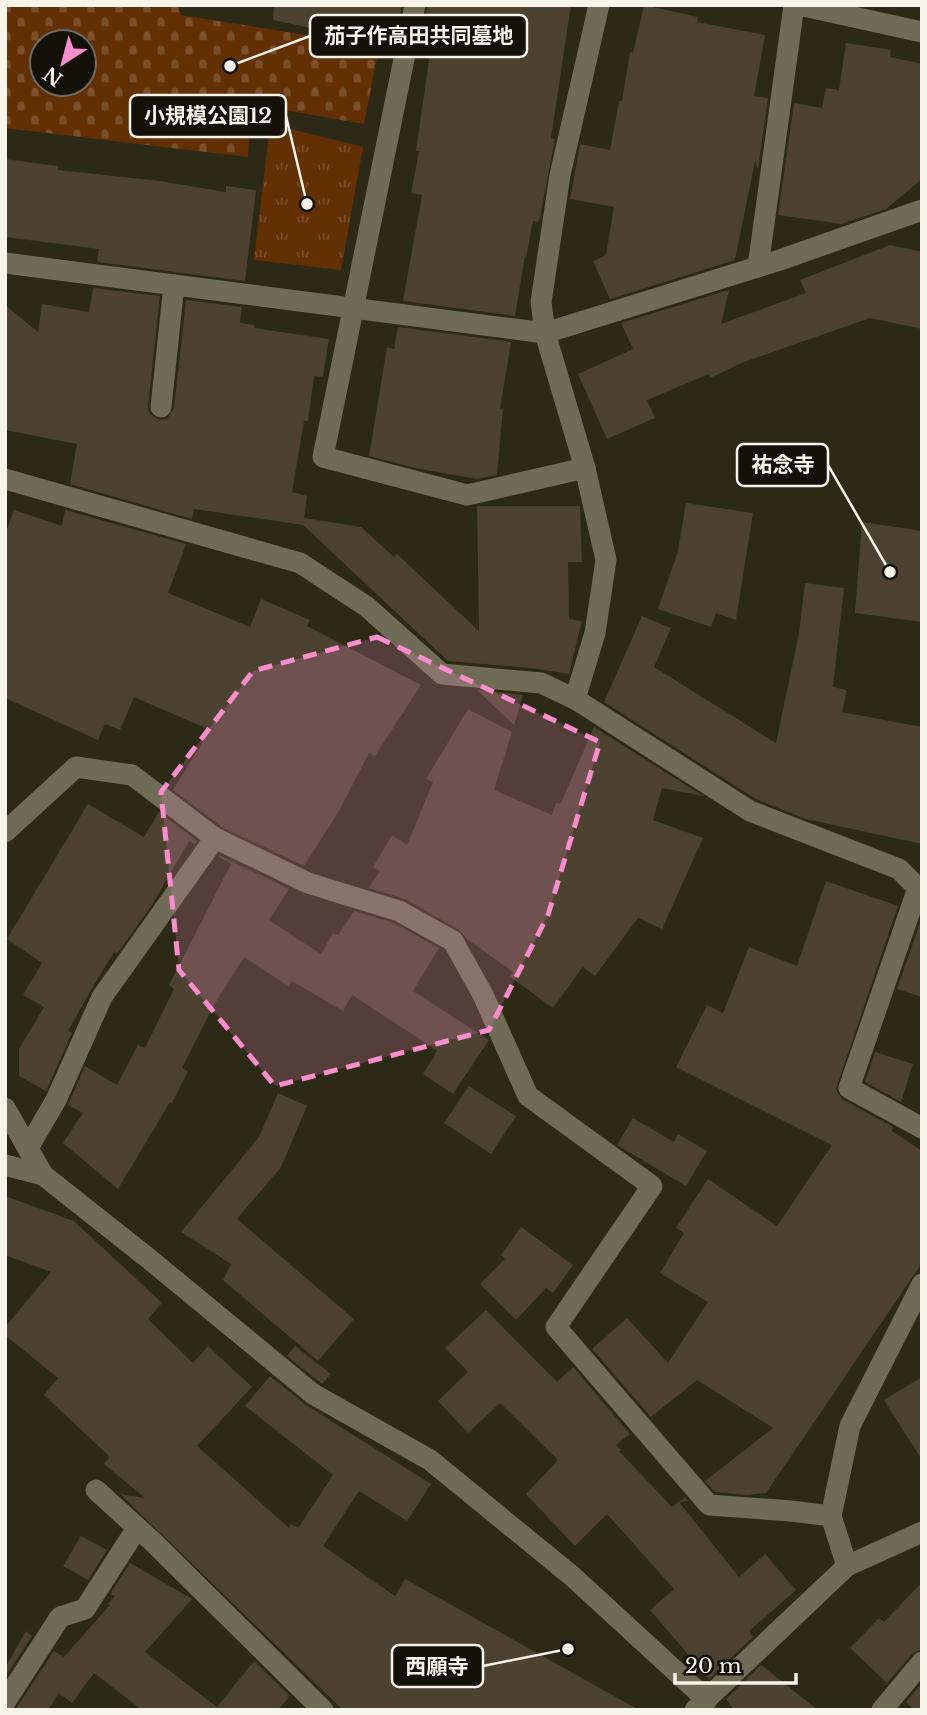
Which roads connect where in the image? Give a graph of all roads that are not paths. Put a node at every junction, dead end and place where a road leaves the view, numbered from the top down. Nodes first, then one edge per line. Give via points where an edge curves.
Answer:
1 (415, 5) edge
2 (599, 5) edge
3 (796, 5) edge
4 (922, 32) edge
5 (922, 210) edge
6 (5, 263) edge
7 (758, 267) junction
8 (174, 285) junction
9 (355, 309) junction
10 (545, 333) junction
11 (161, 407) dead end
12 (585, 468) junction
13 (5, 479) edge
14 (575, 699) junction
15 (5, 832) edge
16 (215, 838) junction
17 (5, 1108) edge
18 (922, 1128) edge
19 (28, 1148) junction
20 (5, 1165) edge
21 (43, 1175) junction
22 (922, 1284) edge
23 (96, 1490) dead end
24 (831, 1516) junction
25 (137, 1528) junction
26 (922, 1532) edge
27 (847, 1566) junction
28 (922, 1662) edge
29 (5, 1702) edge
30 (700, 1707) edge
31 (323, 1710) edge
32 (882, 1710) edge

1 - 9 street
2 - 10 street via 560,175 541,302
3 - 4 street
3 - 7 street
5 - 7 street
6 - 8 street
7 - 10 street
8 - 9 street
8 - 11 street
9 - 10 street
9 - 12 street via 323,457 467,495
10 - 12 street
12 - 14 street via 606,560 595,633
13 - 14 street via 300,563 366,606 442,674 541,683
14 - 18 street via 750,811 899,869 918,888 849,1088
15 - 16 street via 76,767 132,775
16 - 19 street via 102,997 56,1100
16 - 24 street via 308,883 399,911 453,942 483,995 528,1096 652,1186 556,1327 709,1505
17 - 19 street
19 - 21 street
20 - 21 street
21 - 30 street via 313,1394 430,1460 572,1576
22 - 24 street via 850,1426
23 - 25 street
24 - 27 street
25 - 29 street via 86,1609 60,1617
25 - 31 street
26 - 27 street
27 - 30 street
28 - 32 street

